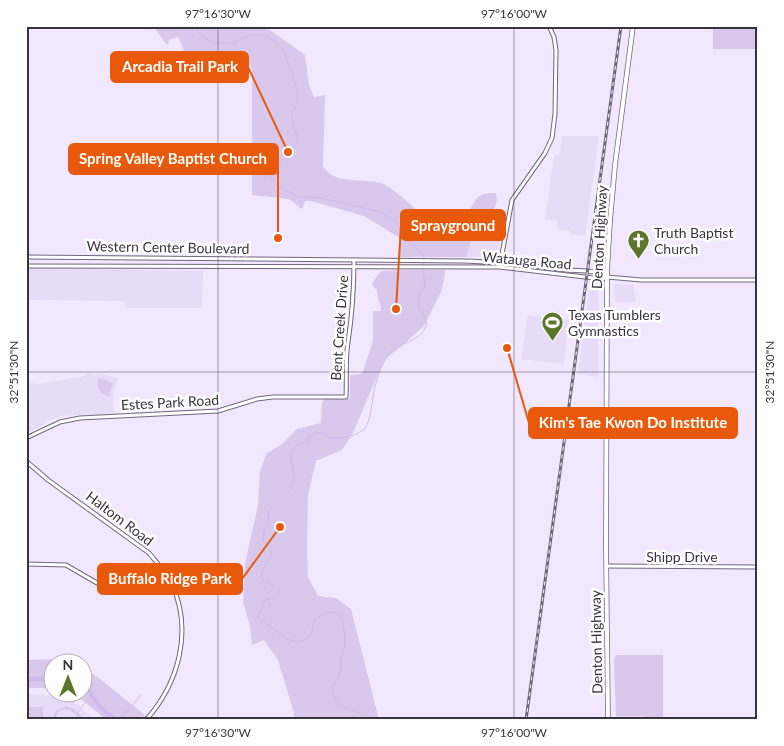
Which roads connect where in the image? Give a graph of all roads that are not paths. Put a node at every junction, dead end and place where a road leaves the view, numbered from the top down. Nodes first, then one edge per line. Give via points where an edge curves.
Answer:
1 (549, 26) edge
2 (633, 26) edge
3 (26, 259) edge
4 (354, 260) junction
5 (375, 261) junction
6 (500, 262) junction
7 (26, 266) edge
8 (499, 267) junction
9 (354, 268) junction
10 (375, 268) junction
11 (607, 277) junction
12 (758, 280) edge
13 (346, 398) joint
14 (26, 438) edge
15 (26, 461) edge
16 (26, 564) edge
17 (606, 566) junction
18 (758, 568) edge
19 (167, 576) junction
20 (146, 720) edge
21 (608, 720) edge

1 - 6 main road via 556,50 552,138 512,200
2 - 11 main road, Denton Highway via 613,184
3 - 4 main road, Western Center Boulevard
4 - 5 main road, Western Center Boulevard
4 - 9 main road, Bent Creek Drive
5 - 6 main road, Western Center Boulevard
5 - 10 main road
6 - 8 main road
6 - 11 main road, Western Center Boulevard
7 - 9 main road, Western Center Boulevard
8 - 10 main road, Watauga Road
8 - 11 main road, Watauga Road
9 - 10 main road, Watauga Road
9 - 13 main road, Bent Creek Drive
11 - 12 main road, Watauga Road
11 - 17 main road, Denton Highway
13 - 14 main road, Estes Park Road via 273,397 221,411 80,418 60,422
15 - 19 main road, Haltom Road via 144,548
16 - 19 main road via 66,565 104,587 119,591 140,590
17 - 18 main road, Shipp Drive
17 - 21 main road, Denton Highway
19 - 20 main road, Haltom Road via 180,612 180,655 172,681

